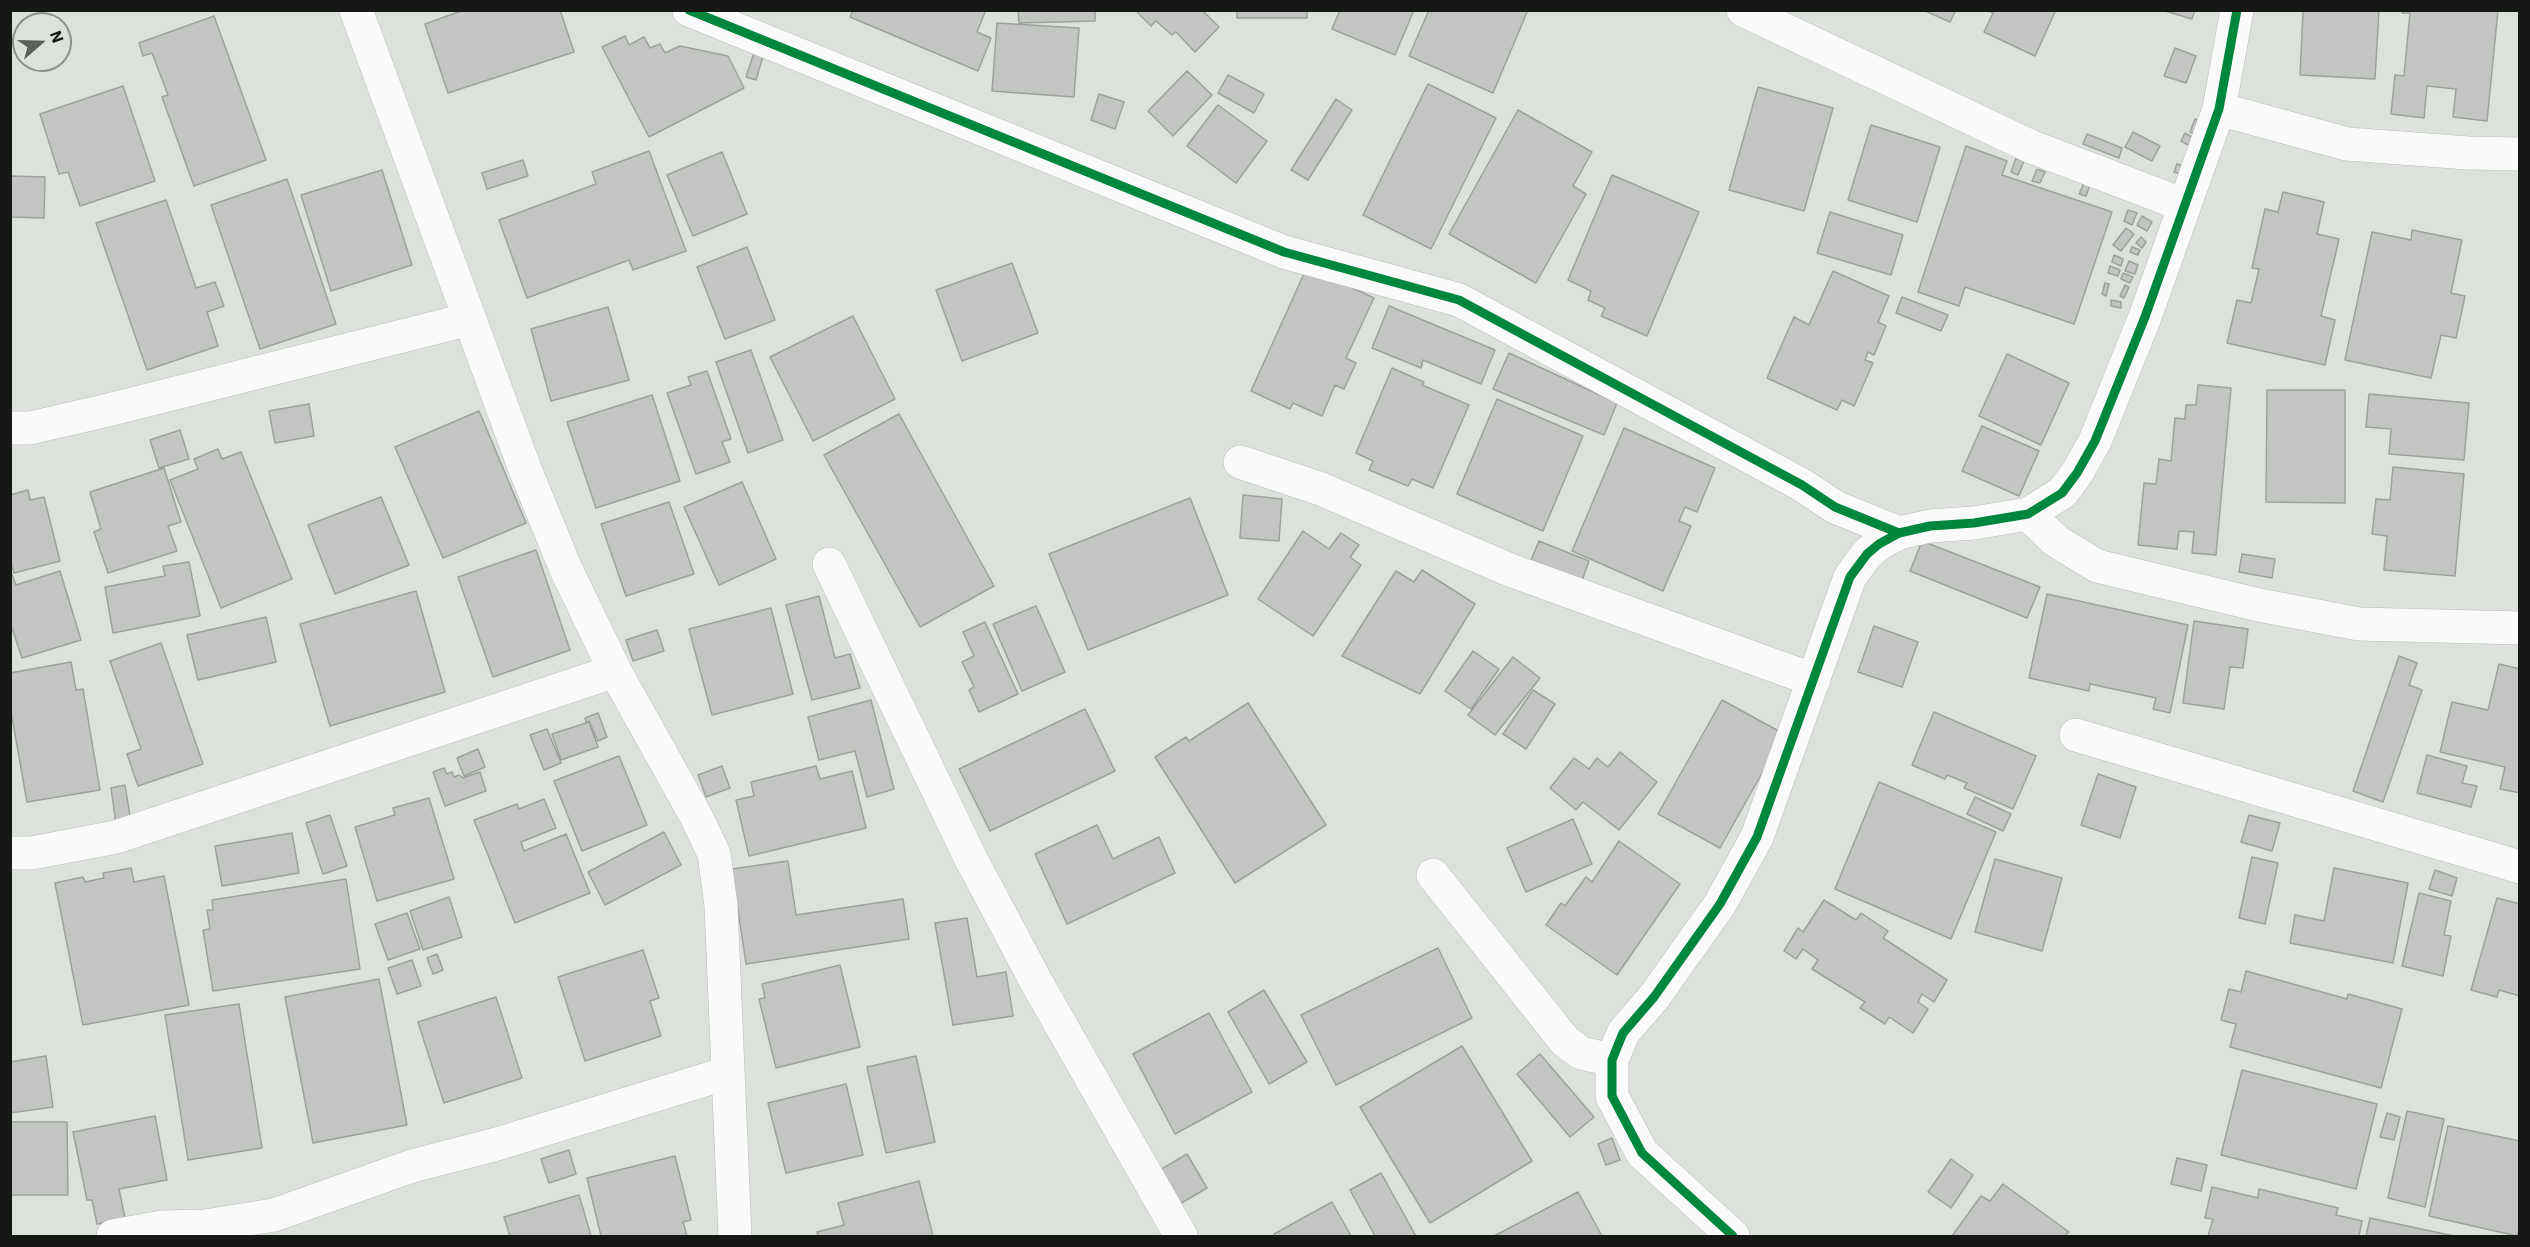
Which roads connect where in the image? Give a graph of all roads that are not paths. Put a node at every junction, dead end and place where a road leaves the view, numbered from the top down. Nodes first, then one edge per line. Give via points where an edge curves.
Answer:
1 (356, 10) edge
2 (689, 10) edge
3 (1743, 10) edge
4 (2237, 10) edge
5 (744, 20) edge
6 (2219, 109) junction
7 (2520, 154) edge
8 (2184, 205) junction
9 (470, 319) junction
10 (10, 428) edge
11 (1240, 462) dead end
12 (2028, 514) junction
13 (1899, 533) junction
14 (829, 564) dead end
15 (2520, 628) edge
16 (615, 671) junction
17 (1815, 680) junction
18 (2076, 735) dead end
19 (10, 853) edge
20 (2520, 867) edge
21 (1433, 875) dead end
22 (1612, 1060) junction
23 (727, 1073) junction
24 (269, 1226) edge
25 (113, 1236) edge
26 (735, 1236) edge
27 (1181, 1236) edge
28 (1733, 1236) edge

1 - 9 street
2 - 5 street
3 - 8 street via 2032,147
4 - 6 street
5 - 13 street via 1284,252 1459,300 1802,485 1835,507
6 - 7 street via 2347,144
6 - 8 street
8 - 12 street via 2145,317 2095,441 2062,493
9 - 10 street via 104,411 30,428
9 - 16 street via 565,567
11 - 17 street via 1321,489 1510,570
12 - 13 street
12 - 15 street via 2056,541 2097,566 2259,604 2359,624
13 - 17 street via 1879,543 1850,577
14 - 27 street via 971,859
16 - 19 street via 116,837 32,853
16 - 23 street via 714,854 721,905
17 - 22 street via 1757,837 1720,904 1654,997 1623,1033
18 - 20 street
21 - 22 street via 1565,1041 1581,1053
22 - 28 street via 1612,1096 1642,1153
23 - 24 street via 412,1166
23 - 26 street
24 - 25 street via 162,1227

